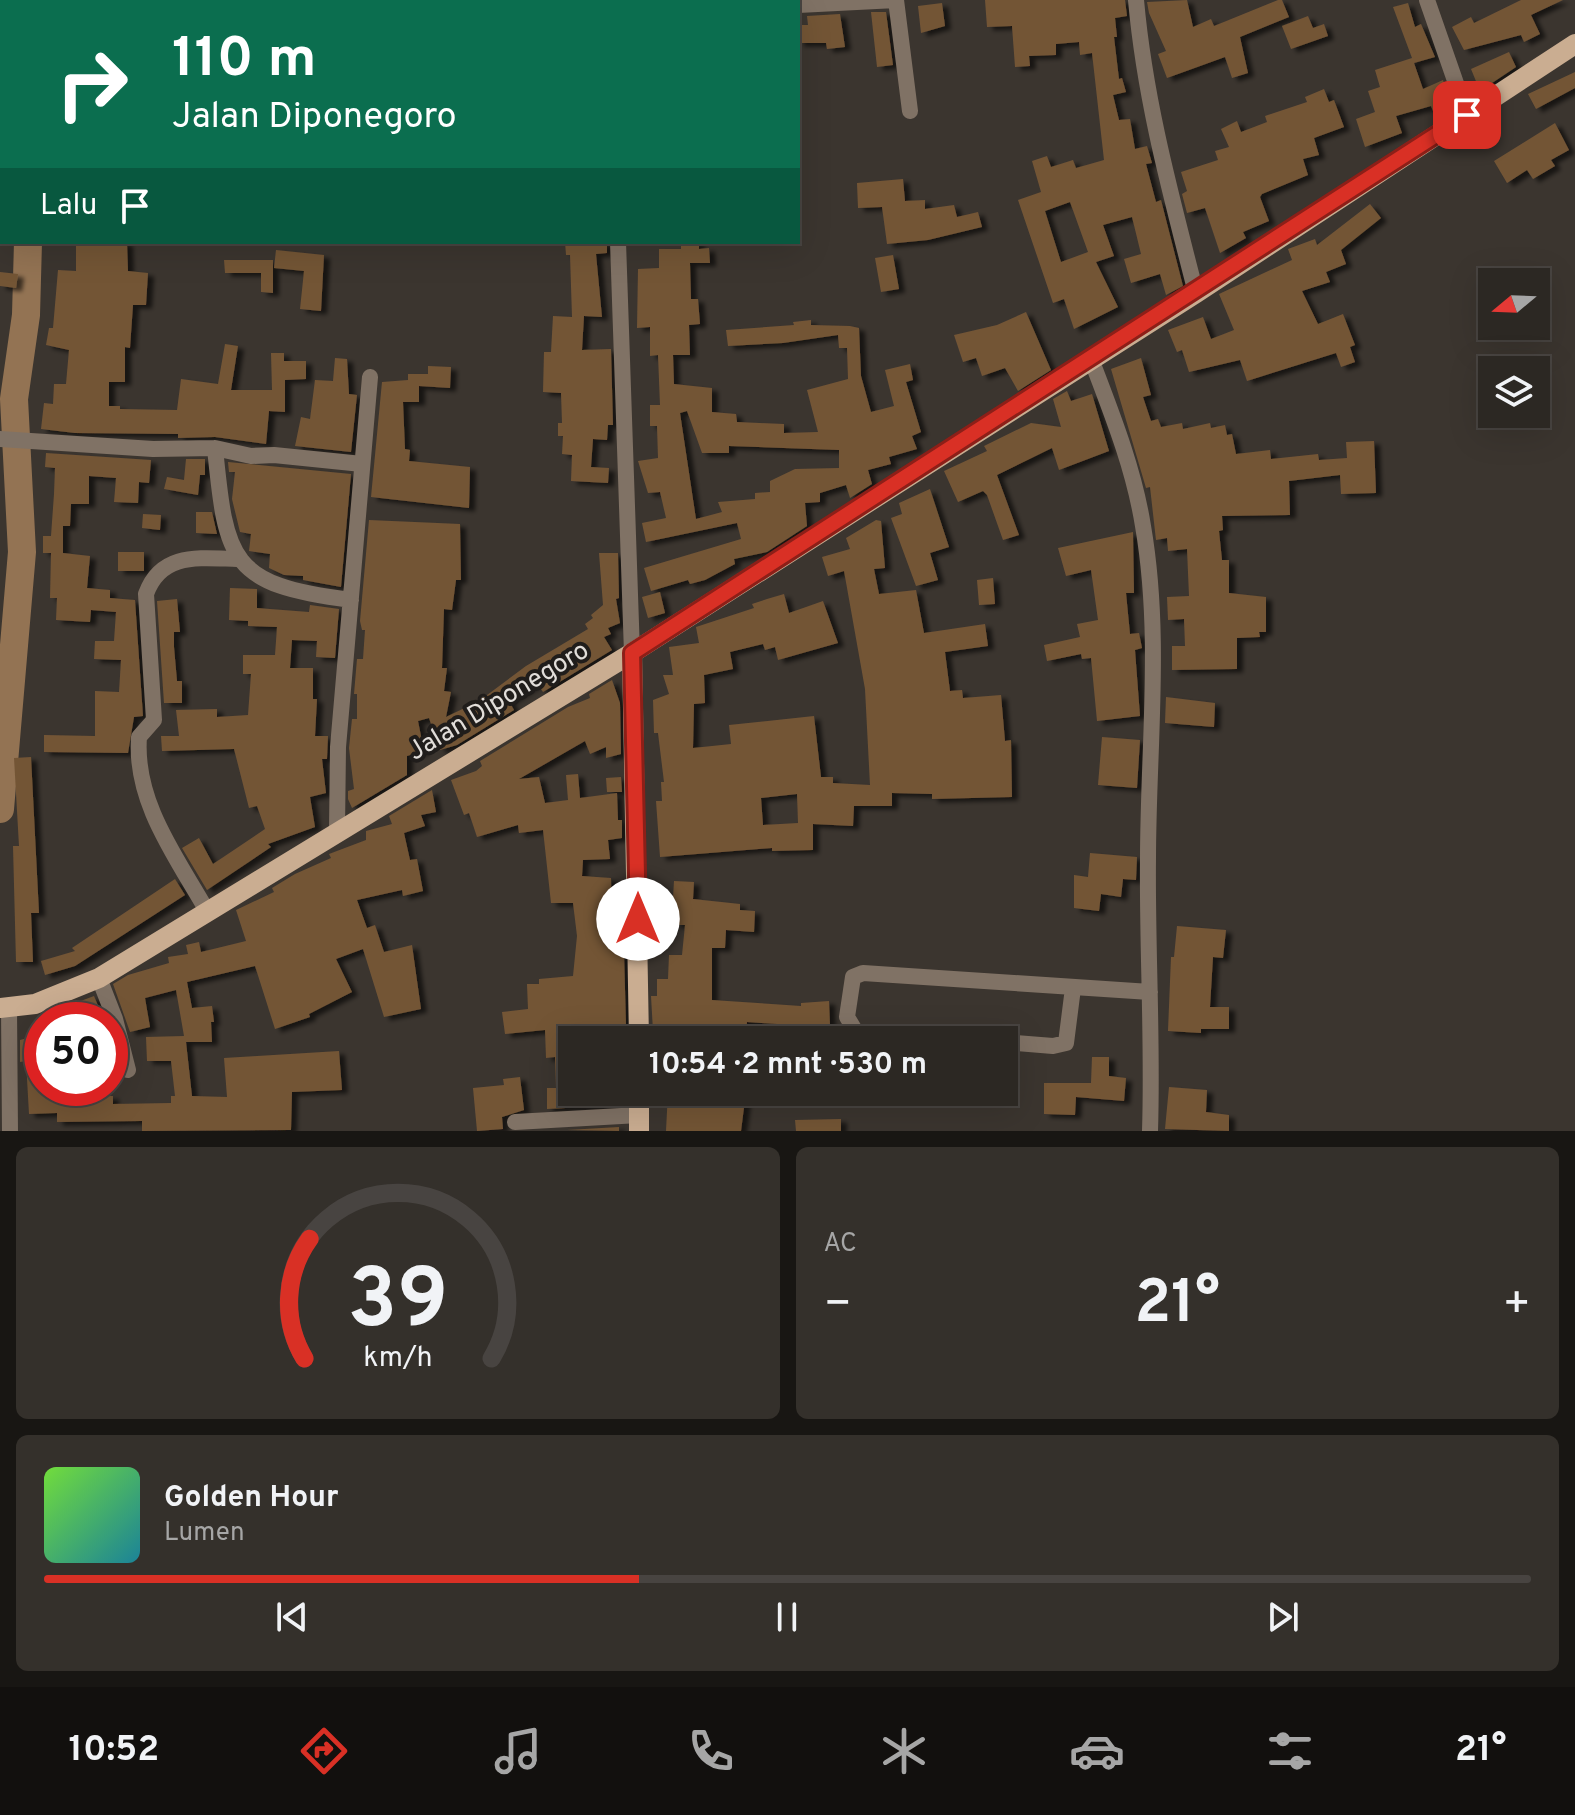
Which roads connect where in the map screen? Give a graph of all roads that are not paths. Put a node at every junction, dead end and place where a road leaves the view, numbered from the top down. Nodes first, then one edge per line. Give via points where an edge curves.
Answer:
1 (896, 0) edge
2 (1136, 0) edge
3 (1427, 0) edge
4 (800, 5) edge
5 (1575, 44) edge
6 (910, 111) dead end
7 (1467, 115) junction
8 (618, 244) edge
9 (1196, 293) junction
10 (1091, 359) junction
11 (370, 377) dead end
12 (0, 439) edge
13 (215, 448) junction
14 (362, 464) junction
15 (237, 559) junction
16 (351, 600) junction
17 (632, 653) junction
18 (337, 830) junction
19 (207, 911) junction
20 (99, 978) junction
21 (1073, 988) junction
22 (1150, 992) junction
23 (108, 1002) edge
24 (4, 1008) edge
25 (639, 1026) edge
26 (852, 1026) edge
27 (1018, 1043) edge
28 (515, 1122) dead end
29 (639, 1123) edge
30 (10, 1131) edge
31 (1150, 1131) edge

1 - 4 street
1 - 6 street
2 - 9 street via 1152,124
3 - 7 street
5 - 7 main road, Jalan Diponegoro
7 - 9 main road, Jalan Diponegoro
8 - 17 street
9 - 10 main road, Jalan Diponegoro
10 - 17 main road, Jalan Diponegoro
10 - 22 street via 1120,434 1149,573
11 - 14 street
12 - 13 street
13 - 14 street via 261,458
13 - 15 street via 226,537
14 - 16 street
15 - 16 street via 290,589
15 - 19 street via 172,561 151,580 146,594 154,720 139,737 145,791 153,817
16 - 18 street via 338,747
17 - 18 main road, Jalan Diponegoro
17 - 25 main road
18 - 19 main road, Jalan Diponegoro
19 - 20 main road, Jalan Diponegoro
20 - 23 street
20 - 24 main road, Jalan Diponegoro via 35,1004
21 - 22 street
21 - 26 street via 863,973 853,977 847,1017
21 - 27 street via 1066,1043
22 - 31 street
24 - 30 street
28 - 29 street

